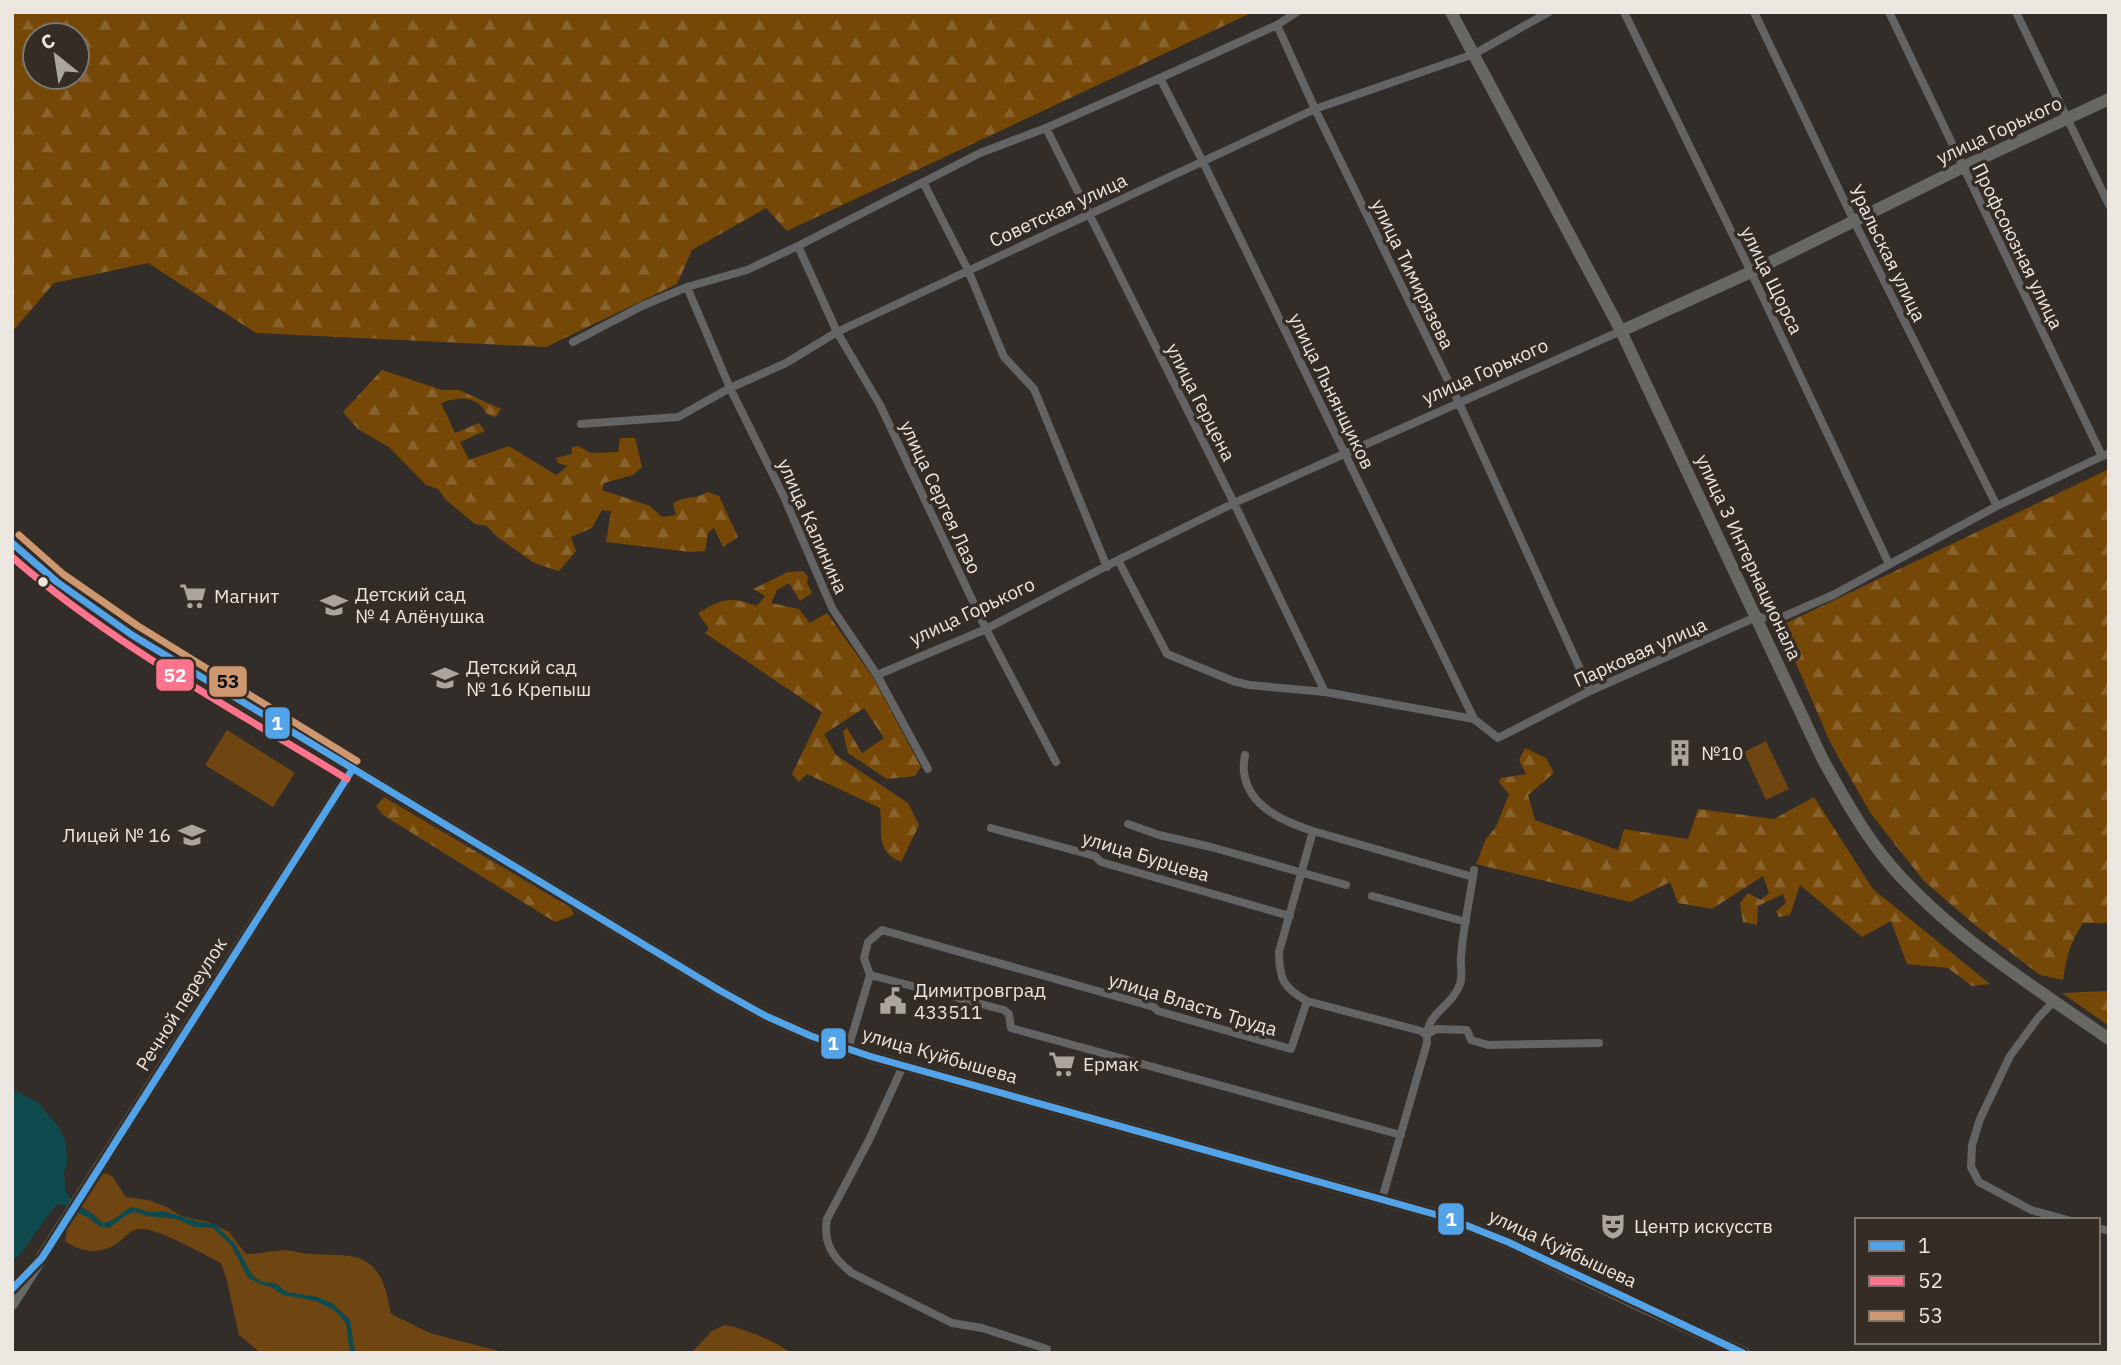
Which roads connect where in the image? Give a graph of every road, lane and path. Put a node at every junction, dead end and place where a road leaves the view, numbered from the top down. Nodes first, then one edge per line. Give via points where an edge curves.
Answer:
1 (1297, 12) edge
2 (1451, 12) edge
3 (1549, 12) edge
4 (1624, 12) edge
5 (1754, 12) edge
6 (1889, 12) edge
7 (2017, 12) edge
8 (1277, 25) junction
9 (1474, 54) junction
10 (1160, 78) junction
11 (2109, 99) edge
12 (1315, 109) junction
13 (2067, 119) junction
14 (1046, 128) junction
15 (1202, 160) junction
16 (1963, 167) junction
17 (923, 182) junction
18 (2109, 205) edge
19 (1090, 214) junction
20 (1854, 222) junction
21 (798, 246) junction
22 (968, 270) junction
23 (1751, 272) junction
24 (687, 287) junction
25 (1621, 331) junction
26 (837, 332) junction
27 (573, 342) dead end
28 (730, 388) junction
29 (1459, 403) junction
30 (581, 424) dead end
31 (2105, 454) edge
32 (1346, 455) junction
33 (1234, 503) junction
34 (1997, 506) junction
35 (12, 543) edge
36 (1118, 560) junction
37 (1889, 564) junction
38 (1107, 567) junction
39 (1756, 617) junction
40 (986, 629) junction
41 (877, 675) junction
42 (1590, 691) junction
43 (1325, 692) junction
44 (1474, 719) junction
45 (1245, 755) dead end
46 (1056, 762) dead end
47 (928, 769) dead end
48 (352, 770) junction
49 (1128, 824) dead end
50 (991, 828) dead end
51 (1314, 831) junction
52 (1301, 872) junction
53 (1346, 885) dead end
54 (1372, 895) dead end
55 (1290, 916) junction
56 (1466, 922) junction
57 (870, 975) junction
58 (1307, 1001) junction
59 (2054, 1001) junction
60 (1426, 1035) junction
61 (2109, 1039) edge
62 (1600, 1043) dead end
63 (848, 1049) junction
64 (903, 1066) junction
65 (1401, 1135) junction
66 (1382, 1199) junction
67 (2061, 1218) edge
68 (42, 1258) junction
69 (12, 1289) edge
70 (12, 1304) edge
71 (1048, 1349) dead end
72 (1745, 1353) edge

1 - 8 street
2 - 9 main road, улица 3 Интернационала
3 - 9 street, Советская улица
4 - 23 street, улица Щорса
5 - 20 street, Уральская улица
6 - 16 street, Профсоюзная улица
7 - 13 street
8 - 10 street
8 - 12 street, улица Тимирязева
9 - 12 street, Советская улица
9 - 25 main road, улица 3 Интернационала
10 - 14 street
10 - 15 street, улица Льнянщиков
11 - 13 main road, улица Горького
12 - 15 street, Советская улица
12 - 29 street, улица Тимирязева
13 - 16 main road, улица Горького
13 - 18 street
14 - 17 street via 980,153
14 - 19 street, улица Герцена
15 - 19 street, Советская улица
15 - 32 street, улица Льнянщиков
16 - 20 main road, улица Горького
16 - 31 street, Профсоюзная улица
17 - 21 street
17 - 22 street
19 - 22 street, Советская улица
19 - 33 street, улица Герцена
20 - 23 main road, улица Горького
20 - 34 street, Уральская улица
21 - 24 street via 747,270
21 - 26 street, улица Сергея Лазо
22 - 26 street, Советская улица
22 - 38 street via 1004,357 1034,389
23 - 25 main road, улица Горького
23 - 37 street, улица Щорса
24 - 27 street
24 - 28 street, улица Калинина
25 - 29 street, улица Горького
25 - 39 main road, улица 3 Интернационала
26 - 28 street, Советская улица via 786,363
26 - 40 street, улица Сергея Лазо via 880,405
28 - 30 street, Советская улица via 678,417
28 - 41 street, улица Калинина via 832,608
29 - 32 street, улица Горького
29 - 42 street, улица Тимирязева
31 - 34 street, Парковая улица
32 - 33 street, улица Горького
32 - 44 street, улица Льнянщиков
33 - 36 street, улица Горького
33 - 43 street, улица Герцена
34 - 37 street, Парковая улица
35 - 48 main road, улица Куйбышева via 123,629
36 - 38 street, улица Горького
36 - 43 street, Парковая улица via 1167,654 1249,685
37 - 39 street, Парковая улица via 1780,618
38 - 40 street, улица Горького
39 - 42 street, Парковая улица
39 - 59 main road, улица 3 Интернационала via 1823,760 1855,817 1891,866 1933,911
40 - 41 street, улица Горького
40 - 46 street, улица Сергея Лазо
41 - 47 street, улица Калинина
42 - 44 street, Парковая улица via 1498,738
43 - 44 street, Парковая улица
45 - 51 street via 1244,774 1256,801 1281,818
48 - 63 main road, улица Куйбышева via 766,1016
48 - 68 main road, Речной переулок
49 - 52 street, улица Бурцева
50 - 55 street, улица Бурцева
51 - 52 street
51 - 56 street via 1474,874
52 - 53 street, улица Бурцева
52 - 55 street
54 - 56 street
55 - 58 street via 1279,952 1279,970 1286,987
56 - 60 street via 1461,982 1451,1000 1431,1018
57 - 58 street, улица Власть Труда via 864,958 868,942 882,930 1291,1049
57 - 63 street
57 - 65 street via 1004,1010 1011,1028
58 - 60 street
59 - 61 main road, улица 3 Интернационала
59 - 67 street via 2010,1056 1980,1119 1971,1167 1979,1182 2031,1210
60 - 62 street via 1436,1029 1467,1030 1471,1040 1488,1045
60 - 65 street
63 - 64 main road, улица Куйбышева
64 - 66 main road, улица Куйбышева
64 - 71 street via 827,1219 830,1250 852,1273 952,1323
65 - 66 street
66 - 72 main road, улица Куйбышева via 1508,1242
68 - 69 main road, Речной переулок
68 - 70 main road, Речной переулок

